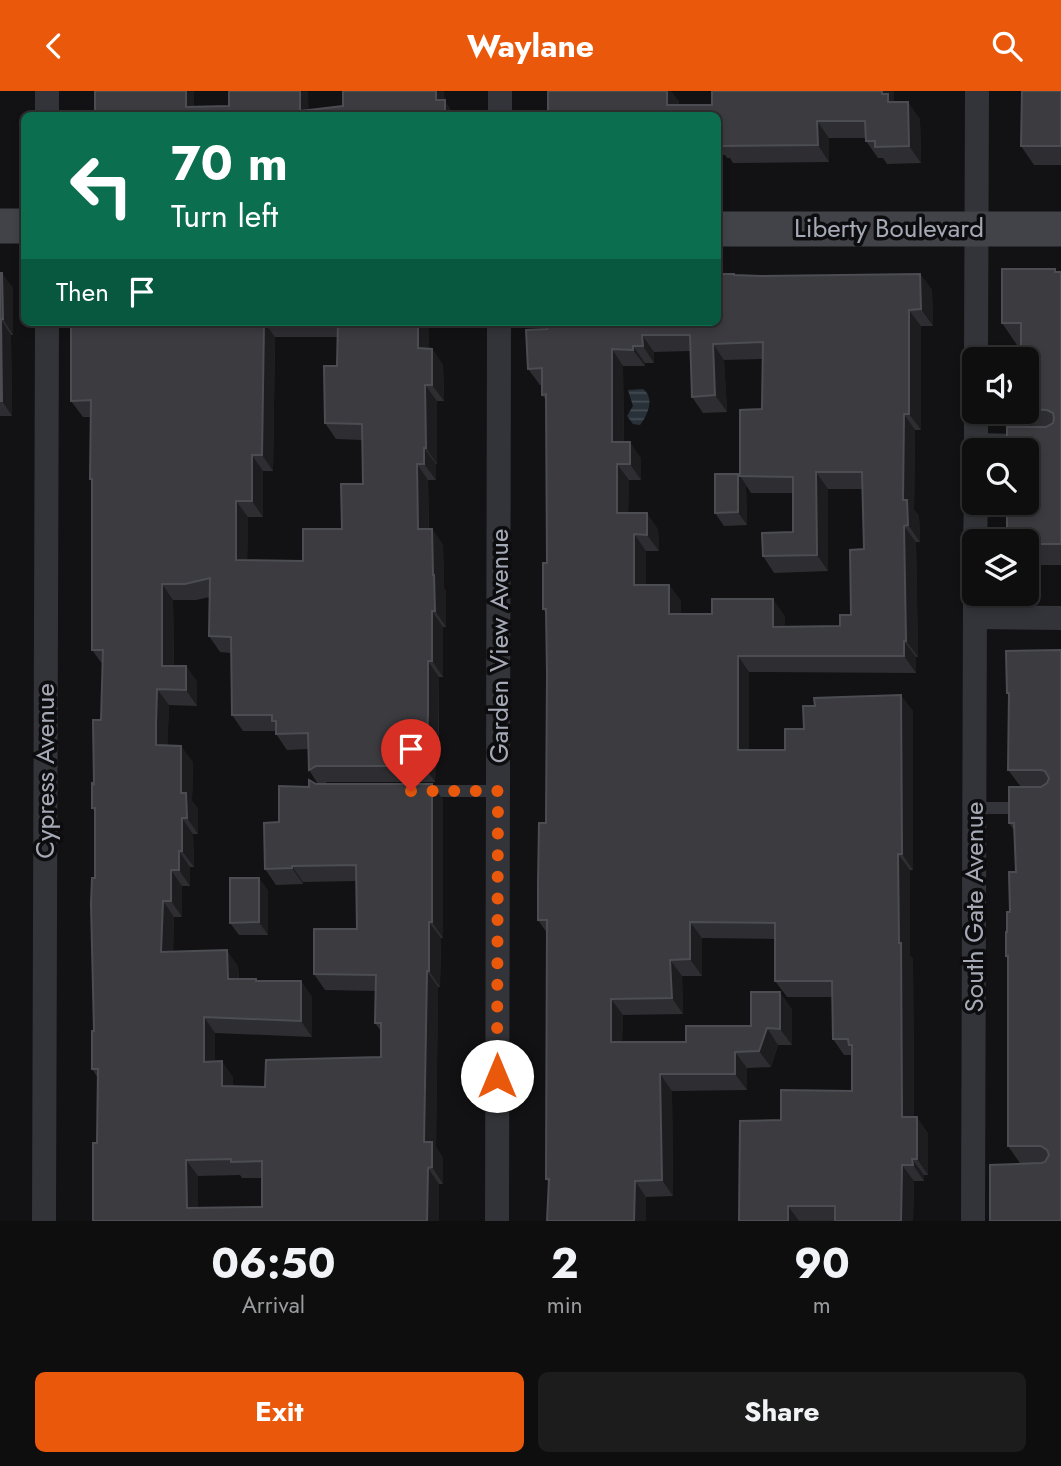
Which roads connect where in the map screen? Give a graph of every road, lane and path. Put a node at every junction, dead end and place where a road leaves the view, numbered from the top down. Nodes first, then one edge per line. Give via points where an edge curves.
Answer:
1 (47, 91) edge
2 (500, 91) edge
3 (977, 91) edge
4 (47, 112) edge
5 (500, 112) edge
6 (0, 226) edge
7 (21, 226) edge
8 (976, 228) junction
9 (721, 229) edge
10 (1061, 229) edge
11 (47, 326) edge
12 (499, 326) edge
13 (976, 347) edge
14 (975, 606) edge
15 (982, 606) edge
16 (1061, 618) edge
17 (411, 791) edge
18 (498, 791) junction
19 (974, 808) junction
20 (1036, 808) edge
21 (44, 1221) edge
22 (497, 1221) edge
23 (974, 1221) edge

1 - 4 street
2 - 5 street
3 - 8 street
6 - 7 street
8 - 9 street, Liberty Boulevard
8 - 10 street, Liberty Boulevard
8 - 13 street
11 - 21 street, Cypress Avenue
12 - 18 street, Garden View Avenue
14 - 19 street, South Gate Avenue
15 - 16 street
17 - 18 lane
18 - 22 street, Garden View Avenue
19 - 20 lane
19 - 23 street, South Gate Avenue via 980,1184

